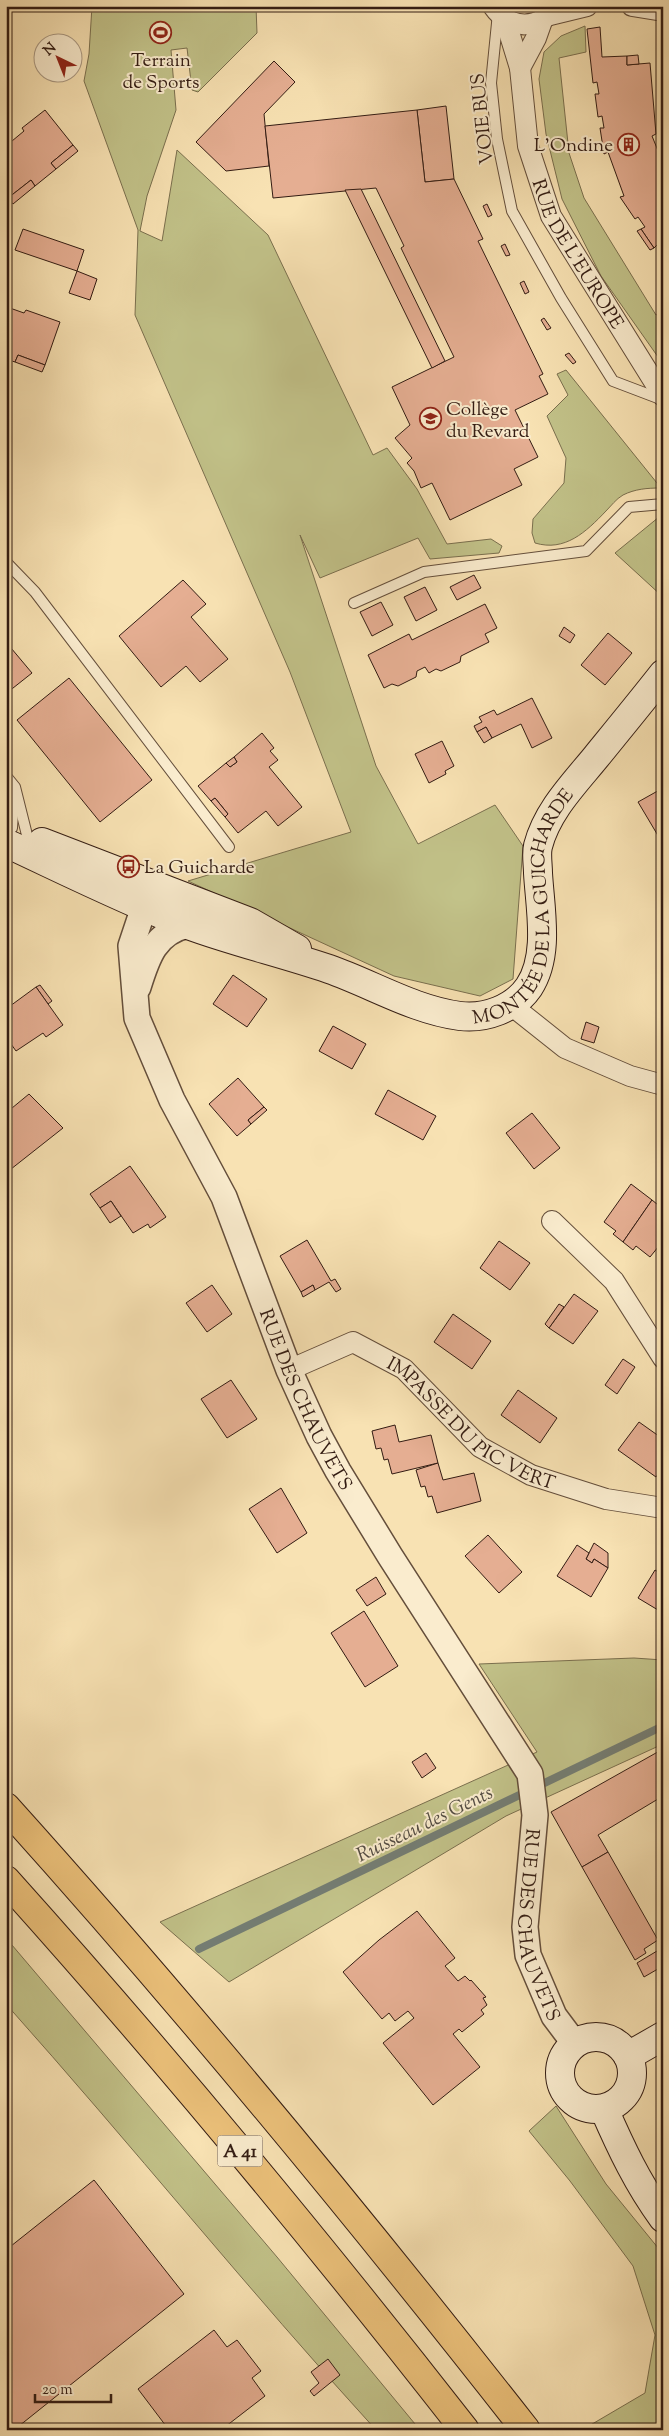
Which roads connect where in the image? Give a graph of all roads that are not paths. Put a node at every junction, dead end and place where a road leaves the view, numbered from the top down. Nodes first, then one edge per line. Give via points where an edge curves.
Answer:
1 (587, 6) edge
2 (632, 6) edge
3 (663, 11) edge
4 (498, 13) edge
5 (549, 14) edge
6 (520, 68) junction
7 (663, 396) edge
8 (663, 400) edge
9 (663, 504) edge
10 (6, 562) edge
11 (354, 603) dead end
12 (663, 674) edge
13 (6, 776) edge
14 (15, 787) junction
15 (13, 833) edge
16 (229, 847) dead end
17 (179, 895) junction
18 (144, 907) junction
19 (188, 925) junction
20 (330, 969) junction
21 (134, 999) junction
22 (511, 1005) junction
23 (663, 1084) edge
24 (552, 1221) dead end
25 (663, 1358) edge
26 (289, 1370) junction
27 (663, 1508) edge
28 (6, 1807) edge
29 (6, 1880) edge
30 (663, 2036) edge
31 (575, 2044) junction
32 (628, 2056) junction
33 (604, 2109) junction
34 (663, 2218) edge
35 (465, 2430) edge
36 (526, 2430) edge

1 - 5 street
2 - 3 street
4 - 5 street via 522,25
4 - 6 street, RUE DE L'EUROPE
4 - 8 lane, VOIE BUS via 491,83 497,139 512,211 613,381
5 - 6 street
6 - 7 street, RUE DE L'EUROPE via 528,146 551,216
9 - 11 lane via 629,507 586,551 424,572
10 - 16 lane via 35,592
12 - 22 main road, MONTÉE DE LA GUICHARDE via 561,801 544,827 537,848 539,963 528,988
13 - 14 lane
14 - 15 lane
14 - 15 lane
15 - 17 main road, MONTÉE DE LA GUICHARDE
15 - 18 main road, MONTÉE DE LA GUICHARDE
17 - 18 street
17 - 20 main road, MONTÉE DE LA GUICHARDE via 250,922
18 - 19 main road, MONTÉE DE LA GUICHARDE
18 - 21 street, RUE DES CHAUVETS via 131,946
19 - 20 main road, MONTÉE DE LA GUICHARDE
19 - 21 street via 177,927 154,944
20 - 22 main road, MONTÉE DE LA GUICHARDE via 412,1002 460,1016 485,1016
21 - 26 street, RUE DES CHAUVETS via 137,1018 172,1100 224,1197
22 - 23 street via 565,1048 630,1076
24 - 25 street via 614,1281
26 - 27 street, IMPASSE DU PIC VERT via 353,1342 404,1370 480,1447 531,1475 606,1499
26 - 31 street, RUE DES CHAUVETS via 338,1471 532,1786 535,1823 525,1928 528,1955 554,2016
28 - 36 highway, A 41 via 211,2041
29 - 35 highway, A 41 via 82,1964 274,2191
30 - 32 main road
31 - 32 main road via 594,2037 604,2038 622,2048
31 - 33 main road via 563,2059 560,2079 563,2088 569,2097 585,2108
32 - 33 main road via 632,2066 629,2088 623,2097
33 - 34 main road via 627,2162

